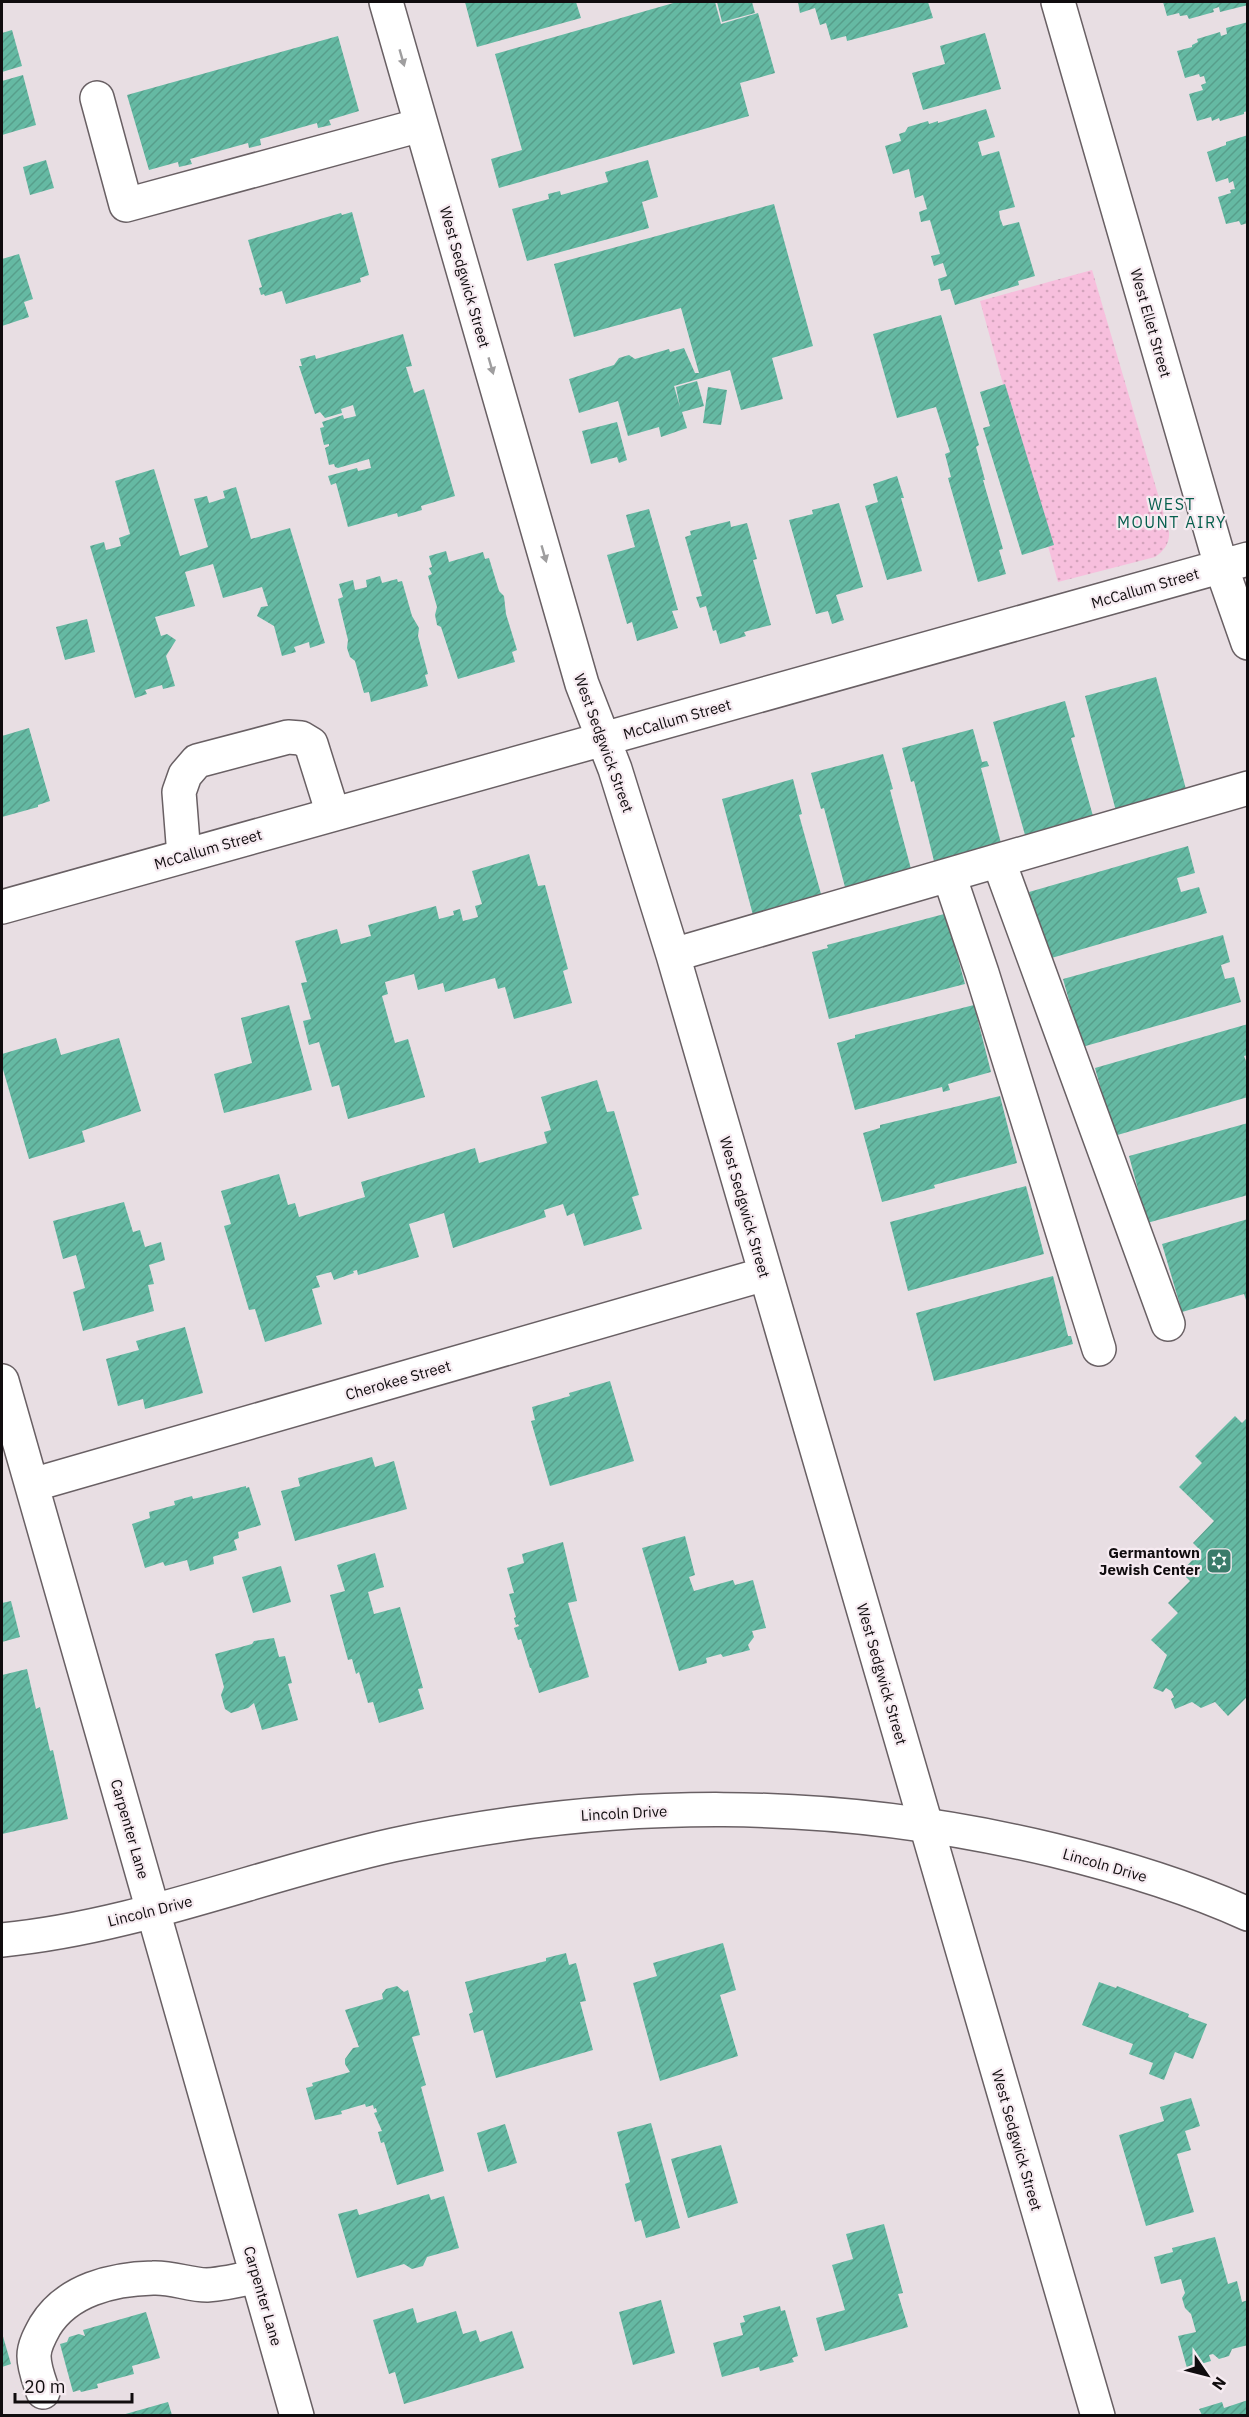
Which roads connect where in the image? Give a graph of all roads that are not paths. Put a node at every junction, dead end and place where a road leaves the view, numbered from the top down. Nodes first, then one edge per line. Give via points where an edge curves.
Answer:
1 (386, 2) edge
2 (1058, 2) edge
3 (97, 98) dead end
4 (421, 125) junction
5 (1234, 563) edge
6 (1248, 643) edge
7 (603, 739) junction
8 (1248, 788) edge
9 (333, 814) junction
10 (184, 856) junction
11 (999, 862) junction
12 (949, 875) junction
13 (2, 907) edge
14 (673, 955) junction
15 (765, 1274) junction
16 (1168, 1324) dead end
17 (1099, 1349) dead end
18 (2, 1381) edge
19 (32, 1485) junction
20 (926, 1825) junction
21 (154, 1912) junction
22 (1248, 1914) edge
23 (2, 1940) edge
24 (257, 2276) junction
25 (43, 2392) dead end
26 (297, 2415) edge
27 (1098, 2415) edge

1 -> 4 street, West Sedgwick Street
2 - 5 street, West Ellet Street
3 - 4 street via 126,206
4 -> 7 street, West Sedgwick Street via 582,684
5 - 6 street, West Ellet Street
5 - 7 street, McCallum Street
7 - 9 street, McCallum Street
7 - 14 street, West Sedgwick Street
8 - 11 street
9 - 10 street, McCallum Street
9 - 10 street via 311,744 301,738 288,737 197,761 185,775 179,792
10 - 13 street, McCallum Street
11 - 12 street
11 - 16 street
12 - 14 street
12 - 17 street
14 - 15 street, West Sedgwick Street
15 - 19 street, Cherokee Street
15 - 20 street, West Sedgwick Street
18 - 19 street, Carpenter Lane
19 - 21 street, Carpenter Lane
20 - 21 street, Lincoln Drive via 805,1811 726,1809 588,1814 396,1845 287,1872
20 - 22 street, Lincoln Drive via 1097,1861
20 - 27 street, West Sedgwick Street
21 - 23 street, Lincoln Drive
21 - 24 street, Carpenter Lane
24 - 25 street via 204,2285 151,2278 80,2292 63,2304 39,2337 34,2354
24 - 26 street, Carpenter Lane

